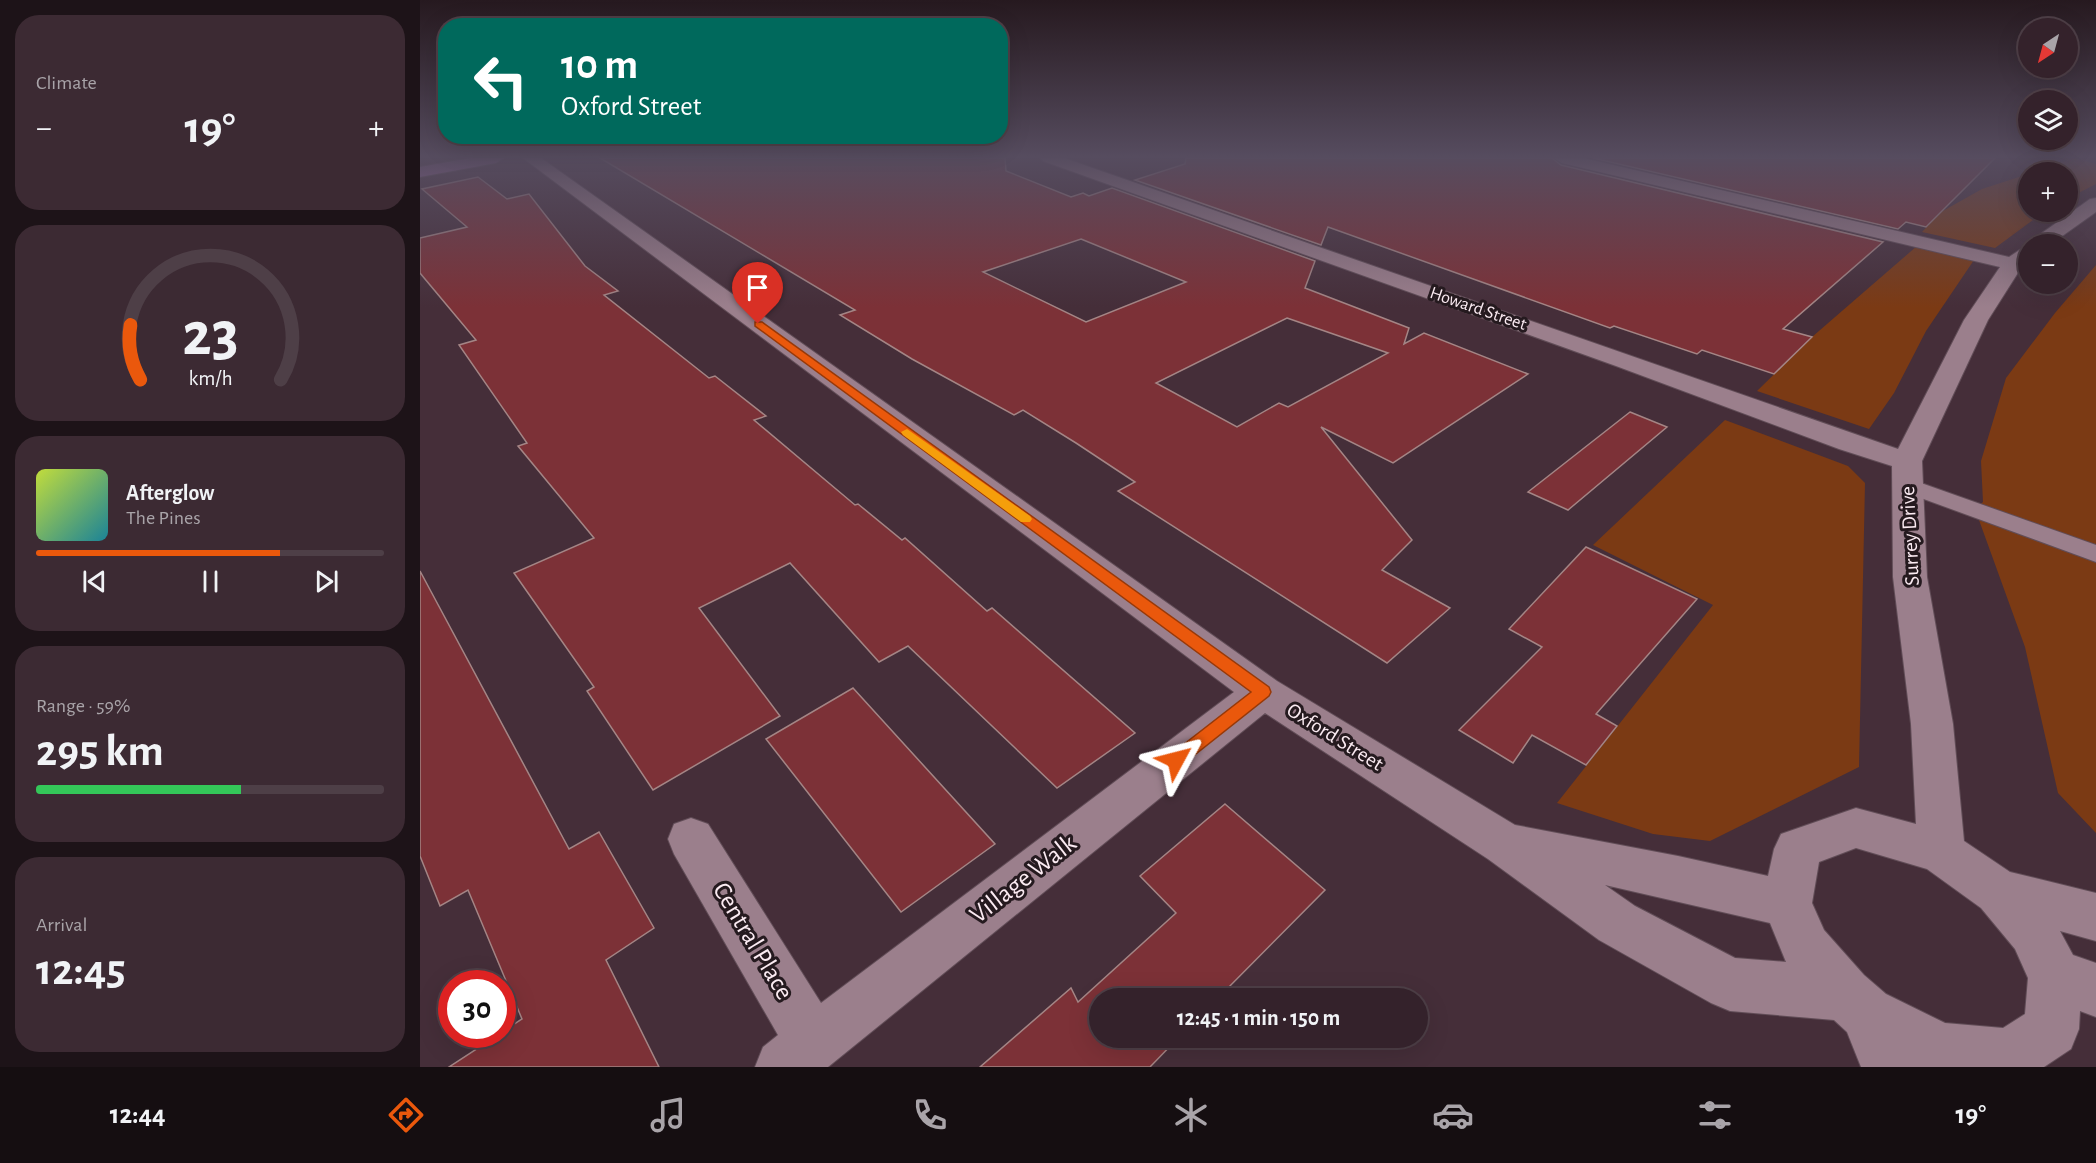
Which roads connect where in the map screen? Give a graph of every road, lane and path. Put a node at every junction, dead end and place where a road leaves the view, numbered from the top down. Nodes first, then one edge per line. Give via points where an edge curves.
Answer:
1 (599, 208) edge
2 (1190, 208) edge
3 (1788, 208) edge
4 (2089, 208) edge
5 (2054, 234) edge
6 (2018, 259) edge
7 (2018, 262) edge
8 (1907, 473) junction
9 (2096, 554) edge
10 (1263, 692) junction
11 (691, 839) dead end
12 (1505, 844) junction
13 (1941, 852) junction
14 (1998, 892) junction
15 (1787, 904) junction
16 (2096, 917) edge
17 (2075, 983) edge
18 (1856, 1003) junction
19 (2043, 1048) edge
20 (799, 1055) edge
21 (1889, 1067) edge

1 - 10 street, Oxford Street
2 - 8 street, Howard Street via 1849,443
3 - 6 street
4 - 5 street
7 - 8 street, Surrey Drive via 1976,320
8 - 9 lane
8 - 13 street, Surrey Drive via 1910,577 1932,724
10 - 12 street, Oxford Street
10 - 20 street, Village Walk
11 - 20 street, Central Place
12 - 15 street, Oxford Street
12 - 18 street, Oxford Street via 1617,923 1730,984
13 - 14 street
13 - 15 street via 1857,828 1798,849
14 - 16 street
14 - 17 street
15 - 18 street via 1806,948
17 - 19 street
18 - 19 street via 1941,1051 2009,1057
18 - 21 street

